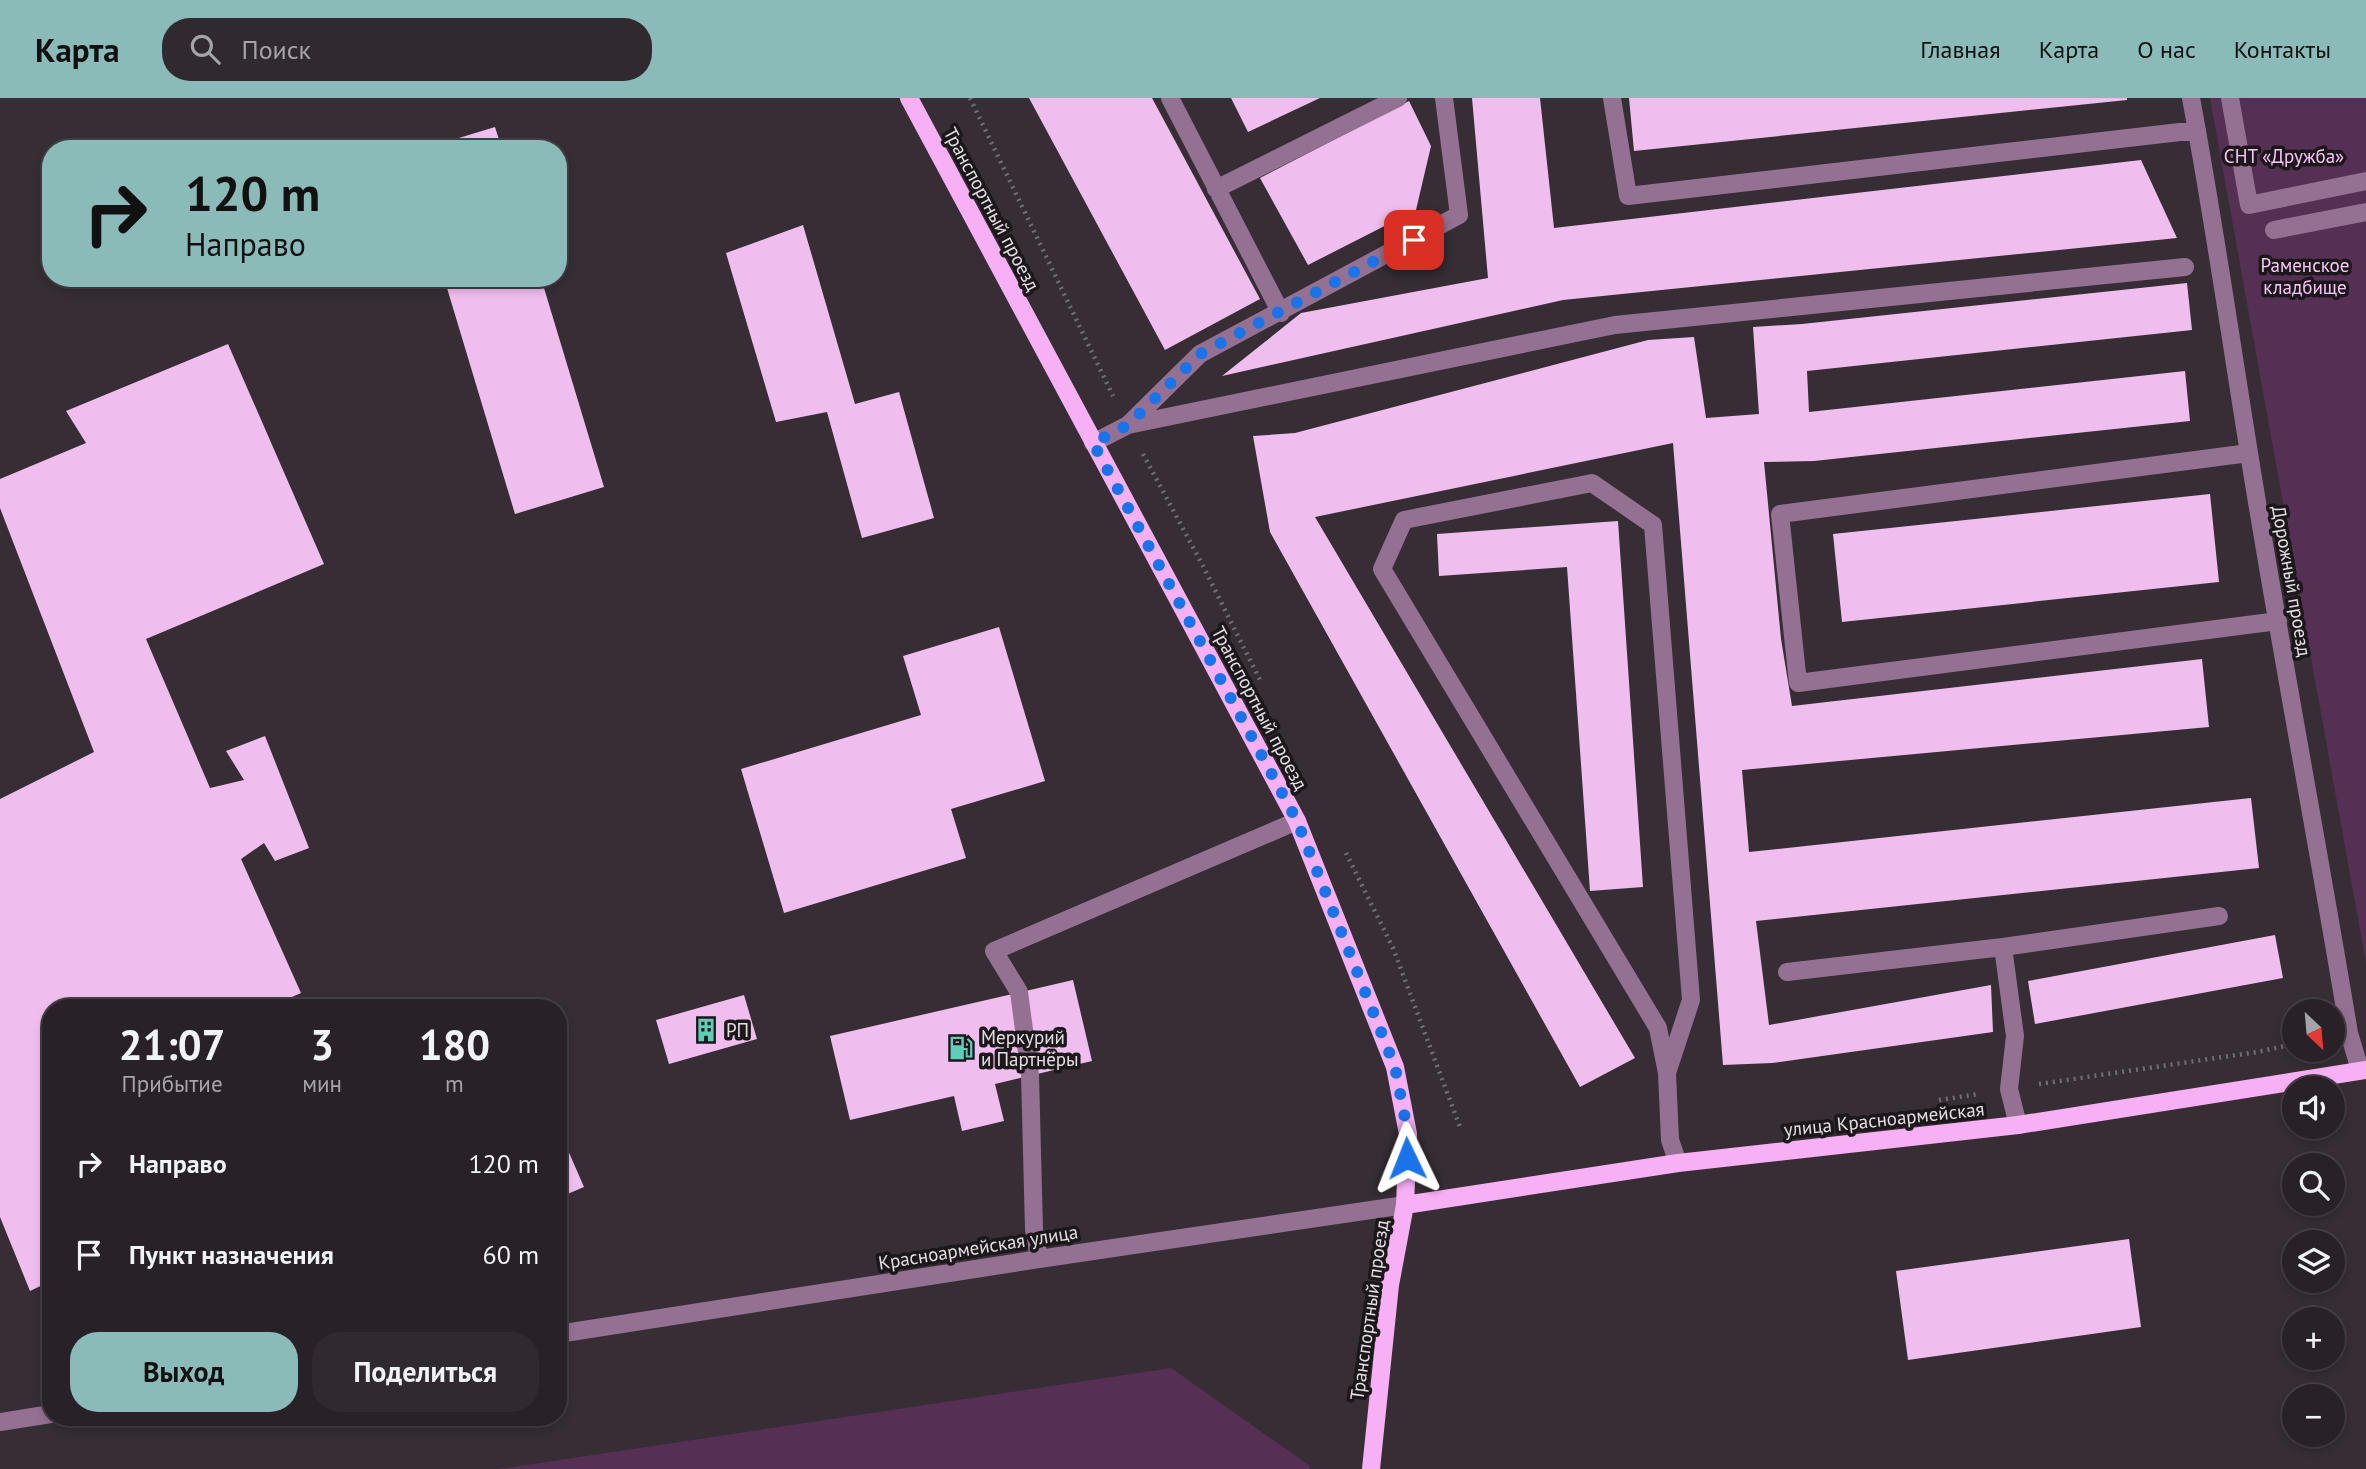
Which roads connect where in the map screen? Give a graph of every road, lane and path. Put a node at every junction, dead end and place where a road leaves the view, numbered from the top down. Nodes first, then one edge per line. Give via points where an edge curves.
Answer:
1 (909, 98) edge
2 (1170, 98) edge
3 (1398, 98) edge
4 (1444, 98) edge
5 (1612, 98) edge
6 (2191, 98) edge
7 (2230, 98) edge
8 (2197, 130) junction
9 (2366, 181) edge
10 (1216, 189) junction
11 (2366, 212) edge
12 (2274, 230) dead end
13 (2185, 267) dead end
14 (1281, 313) junction
15 (1128, 425) junction
16 (1093, 443) junction
17 (2249, 453) junction
18 (2277, 621) junction
19 (1297, 821) junction
20 (2219, 916) dead end
21 (2003, 947) junction
22 (1787, 972) dead end
23 (2363, 1070) edge
24 (1667, 1073) junction
25 (2018, 1125) junction
26 (1678, 1163) junction
27 (1405, 1205) junction
28 (1039, 1259) junction
29 (567, 1333) edge
30 (42, 1415) edge
31 (0, 1422) edge
32 (1371, 1469) edge

1 - 16 main road, Транспортный проезд
2 - 10 street
3 - 10 street
4 - 14 street via 1459,215
5 - 8 street via 1628,196
6 - 8 street, Дорожный проезд
7 - 9 street via 2249,205
8 - 17 street, Дорожный проезд
10 - 14 street
11 - 12 street
13 - 15 street via 1615,324
14 - 15 street via 1200,354
15 - 16 street
16 - 19 main road, Транспортный проезд
17 - 18 street, Дорожный проезд
17 - 18 street via 1780,514 1798,683
18 - 23 street, Дорожный проезд via 2349,1033
19 - 27 main road, Транспортный проезд via 1395,1067 1408,1134
19 - 28 street via 994,951 1019,992 1030,1075
20 - 21 street
21 - 22 street
21 - 25 street via 2015,1035 2009,1089
23 - 25 main road, улица Красноармейская
24 - 24 street via 1691,1000 1653,525 1592,483 1404,520 1382,569 1658,1028
24 - 26 street via 1670,1140
25 - 26 main road, улица Красноармейская
26 - 27 main road, улица Красноармейская
27 - 28 street, Красноармейская улица
27 - 32 main road, Транспортный проезд via 1390,1284
28 - 29 street, Красноармейская улица
30 - 31 street

